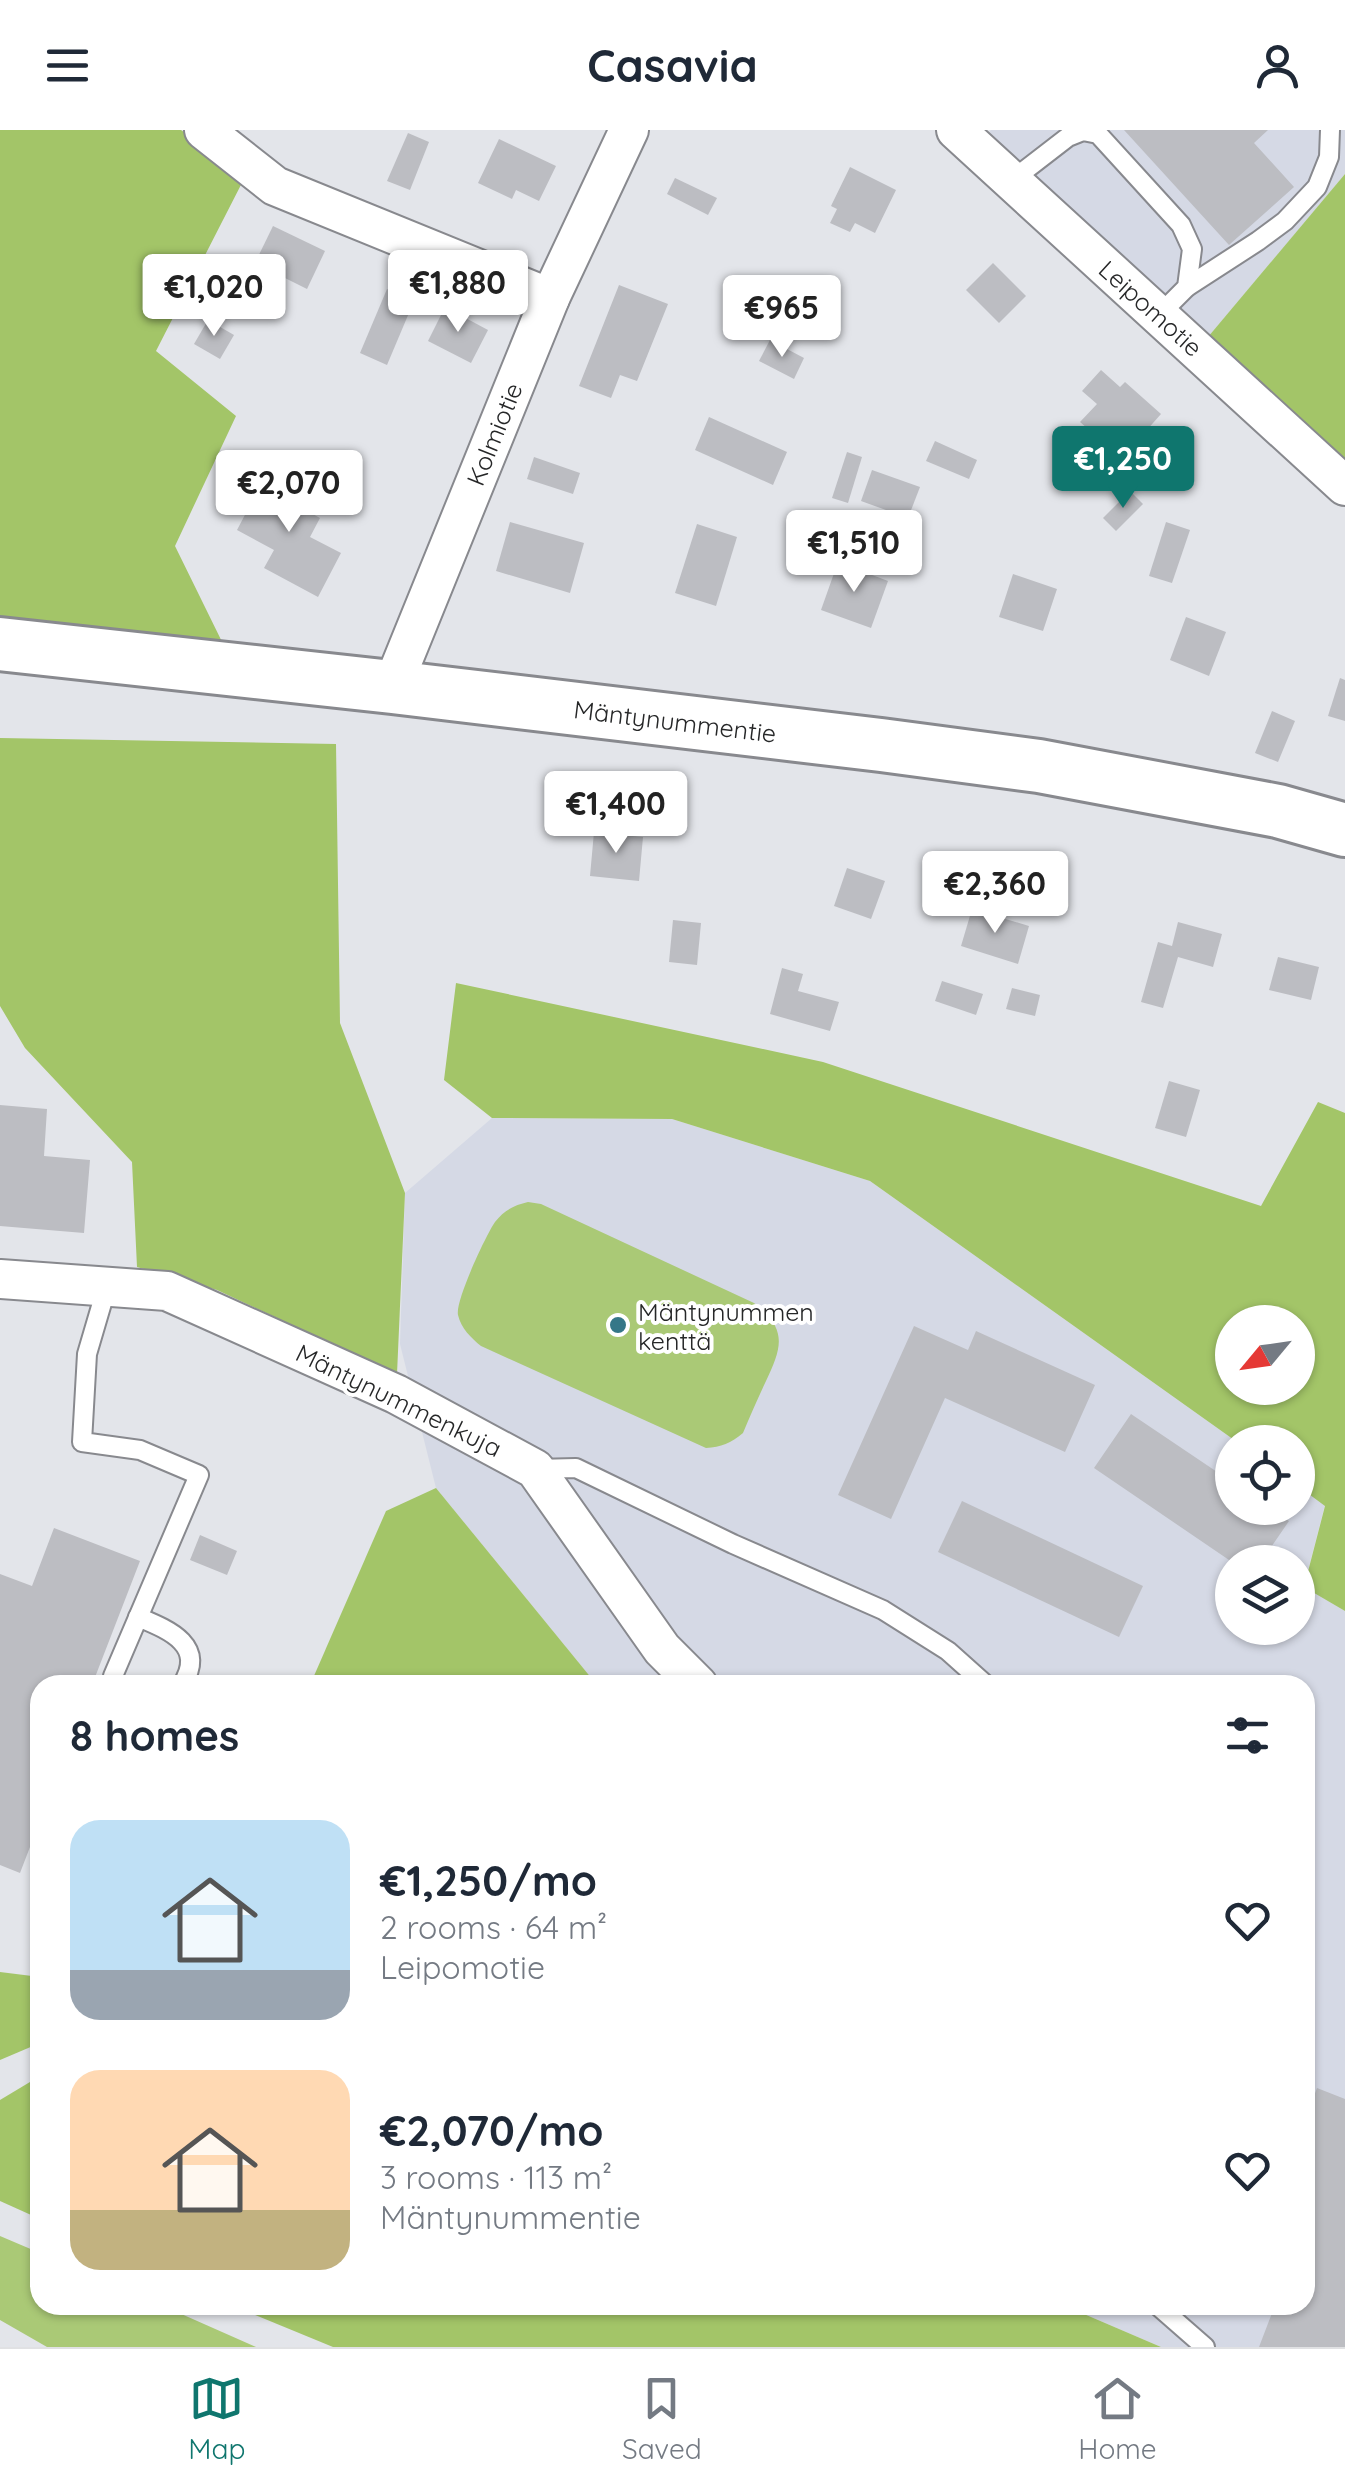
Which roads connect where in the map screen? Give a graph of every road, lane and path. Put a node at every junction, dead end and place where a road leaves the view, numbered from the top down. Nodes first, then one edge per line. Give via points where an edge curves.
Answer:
1 (204, 130) edge
2 (629, 130) edge
3 (956, 130) edge
4 (1330, 130) edge
5 (1011, 180) junction
6 (1187, 287) junction
7 (550, 298) junction
8 (1159, 316) junction
9 (1345, 486) edge
10 (0, 644) edge
11 (392, 687) junction
12 (1345, 830) edge
13 (0, 1279) edge
14 (107, 1286) junction
15 (535, 1469) junction
16 (138, 1618) junction
17 (113, 1675) edge
18 (188, 1675) edge
19 (688, 1675) edge
20 (975, 1675) edge
21 (1168, 2315) edge
22 (1205, 2347) edge

1 - 7 street via 275,186
2 - 7 street, Kolmiotie
3 - 5 street, Leipomotie
4 - 6 lane via 1329,157 1316,187 1258,242
5 - 6 lane via 1068,137 1098,134 1182,224 1192,249
5 - 8 street, Leipomotie
6 - 8 lane
7 - 11 street, Kolmiotie
8 - 9 street, Leipomotie
10 - 11 street, Mäntynummentie
11 - 12 street, Mäntynummentie via 1039,766
13 - 14 street, Mäntynummenkuja
14 - 15 street, Mäntynummenkuja via 167,1290 396,1394
14 - 16 lane via 87,1354 82,1442 140,1450 199,1475
15 - 19 street, Mäntynummenkuja via 662,1649
15 - 20 lane via 576,1468 883,1610
16 - 17 lane
16 - 18 lane via 170,1630 184,1644
21 - 22 lane

